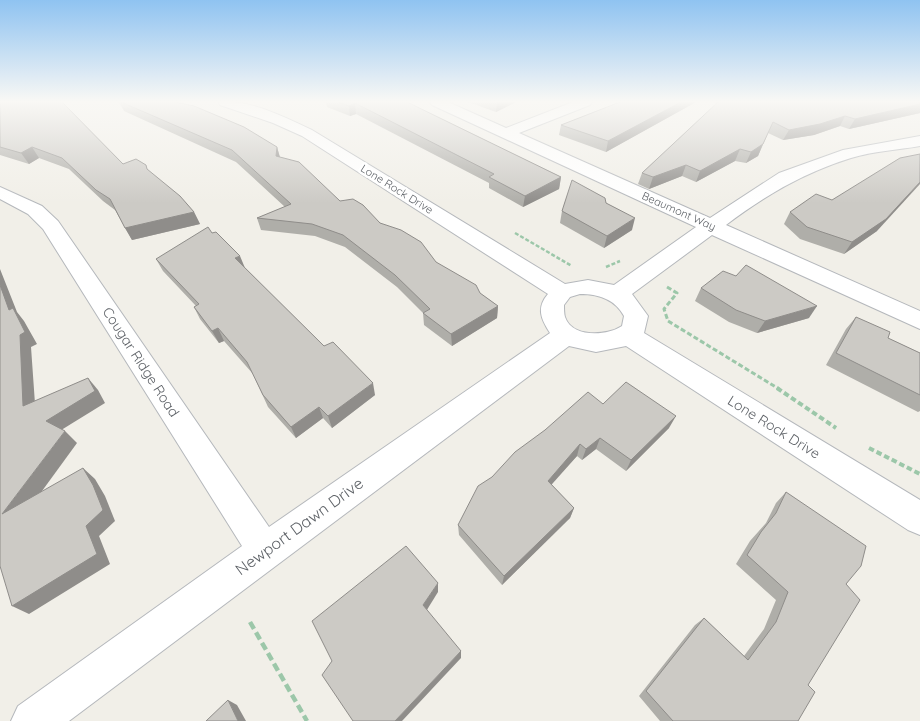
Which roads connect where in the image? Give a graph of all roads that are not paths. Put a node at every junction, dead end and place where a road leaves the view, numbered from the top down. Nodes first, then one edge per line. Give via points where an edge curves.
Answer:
1 (311, 136) edge
2 (512, 136) edge
3 (920, 141) edge
4 (0, 192) edge
5 (712, 226) junction
6 (562, 292) junction
7 (616, 295) junction
8 (920, 321) edge
9 (567, 334) junction
10 (628, 335) junction
11 (920, 519) edge
12 (264, 551) junction
13 (33, 721) edge

1 - 6 street, Lone Rock Drive
2 - 5 street, Beaumont Way
3 - 5 street via 849,153 805,168 766,187
4 - 12 street, Cougar Ridge Road via 35,210 51,225
5 - 7 street
5 - 8 street, Beaumont Way
6 - 7 street via 590,287
6 - 9 street via 552,304 551,312 558,327
7 - 10 street via 627,302 636,316 636,324
9 - 10 street via 598,344 619,341
9 - 12 street, Newport Dawn Drive
10 - 11 street, Lone Rock Drive
12 - 13 street, Newport Dawn Drive

